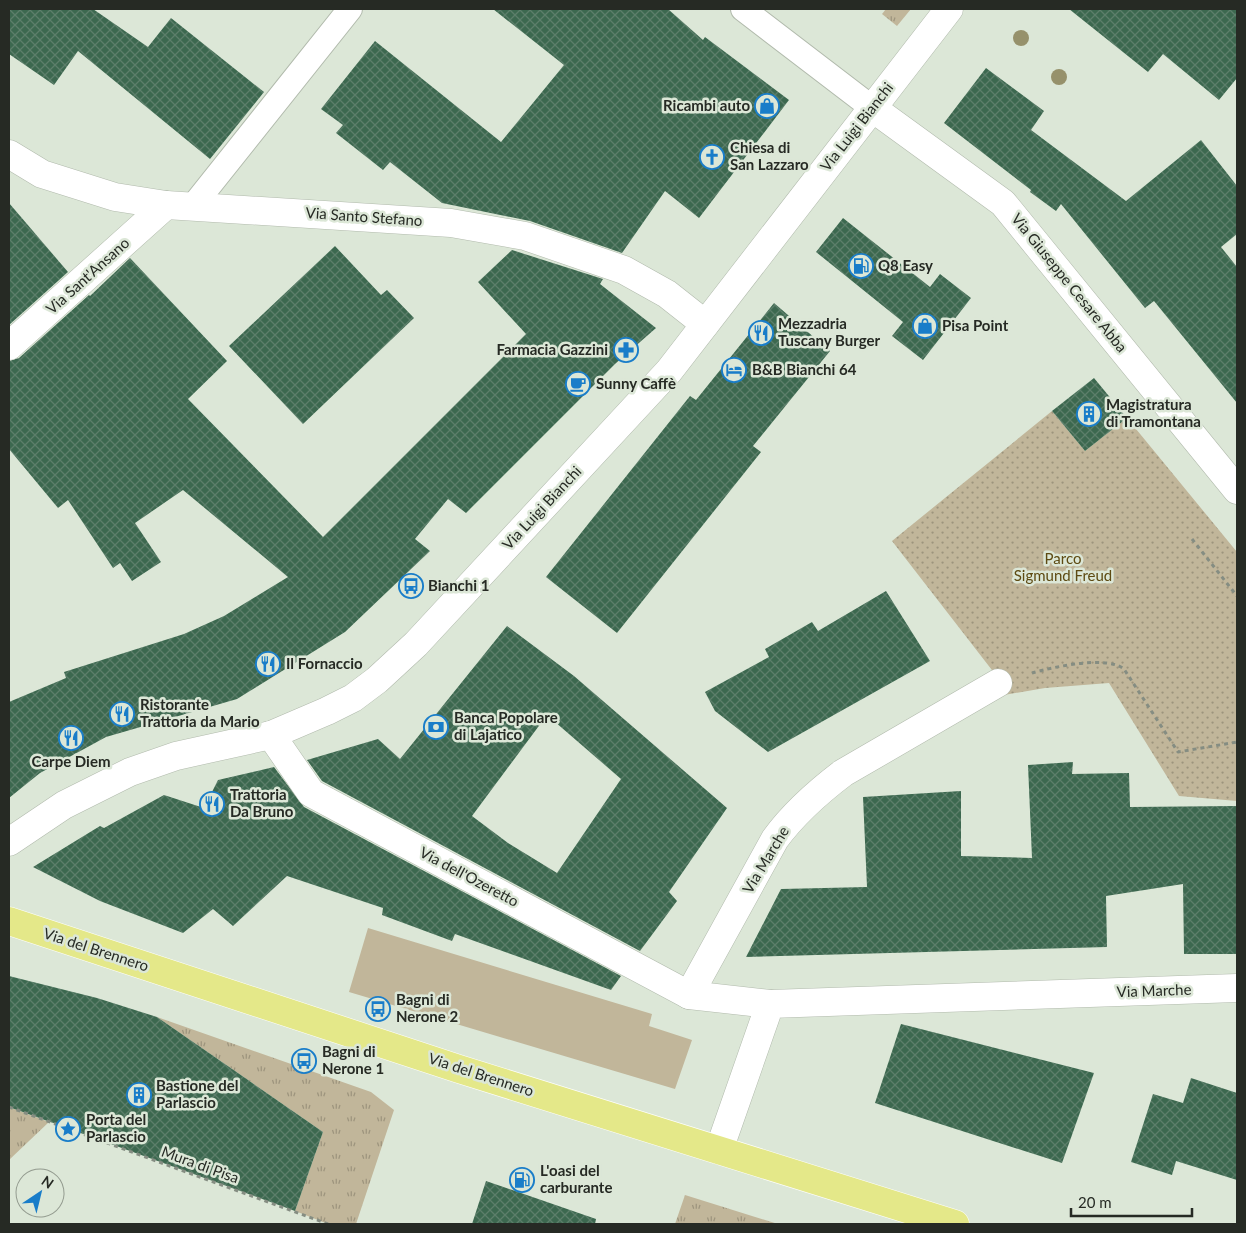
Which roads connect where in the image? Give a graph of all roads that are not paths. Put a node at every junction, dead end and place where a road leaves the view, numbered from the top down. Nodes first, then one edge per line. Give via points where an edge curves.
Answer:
1 (350, 9) edge
2 (743, 9) edge
3 (949, 9) edge
4 (871, 108) junction
5 (9, 154) edge
6 (179, 205) junction
7 (706, 324) junction
8 (9, 346) edge
9 (1237, 490) edge
10 (998, 683) road end
11 (271, 735) junction
12 (9, 842) edge
13 (9, 922) edge
14 (1237, 988) edge
15 (689, 995) junction
16 (770, 1004) junction
17 (719, 1150) junction
18 (955, 1224) edge

1 - 6 lane
2 - 4 lane
3 - 4 street, Via Luigi Bianchi
4 - 7 street, Via Luigi Bianchi
4 - 9 street, Via Giuseppe Cesare Abba via 1003,203
5 - 6 street, Via Santo Stefano via 56,179 115,197
6 - 7 street, Via Santo Stefano via 451,223 525,236 624,270 667,294
6 - 8 street, Via Sant'Ansano
7 - 11 street, Via Luigi Bianchi via 669,371 416,644 378,680 353,698
10 - 15 street, Via Marche via 843,773 786,824
11 - 12 street, Via Luigi Bianchi via 176,756 130,772 64,805
11 - 15 street, Via dell'Ozeretto via 311,793
13 - 17 main road, Via del Brennero
14 - 16 street, Via Marche
15 - 16 street, Via Marche
16 - 17 street
17 - 18 main road, Via del Brennero

